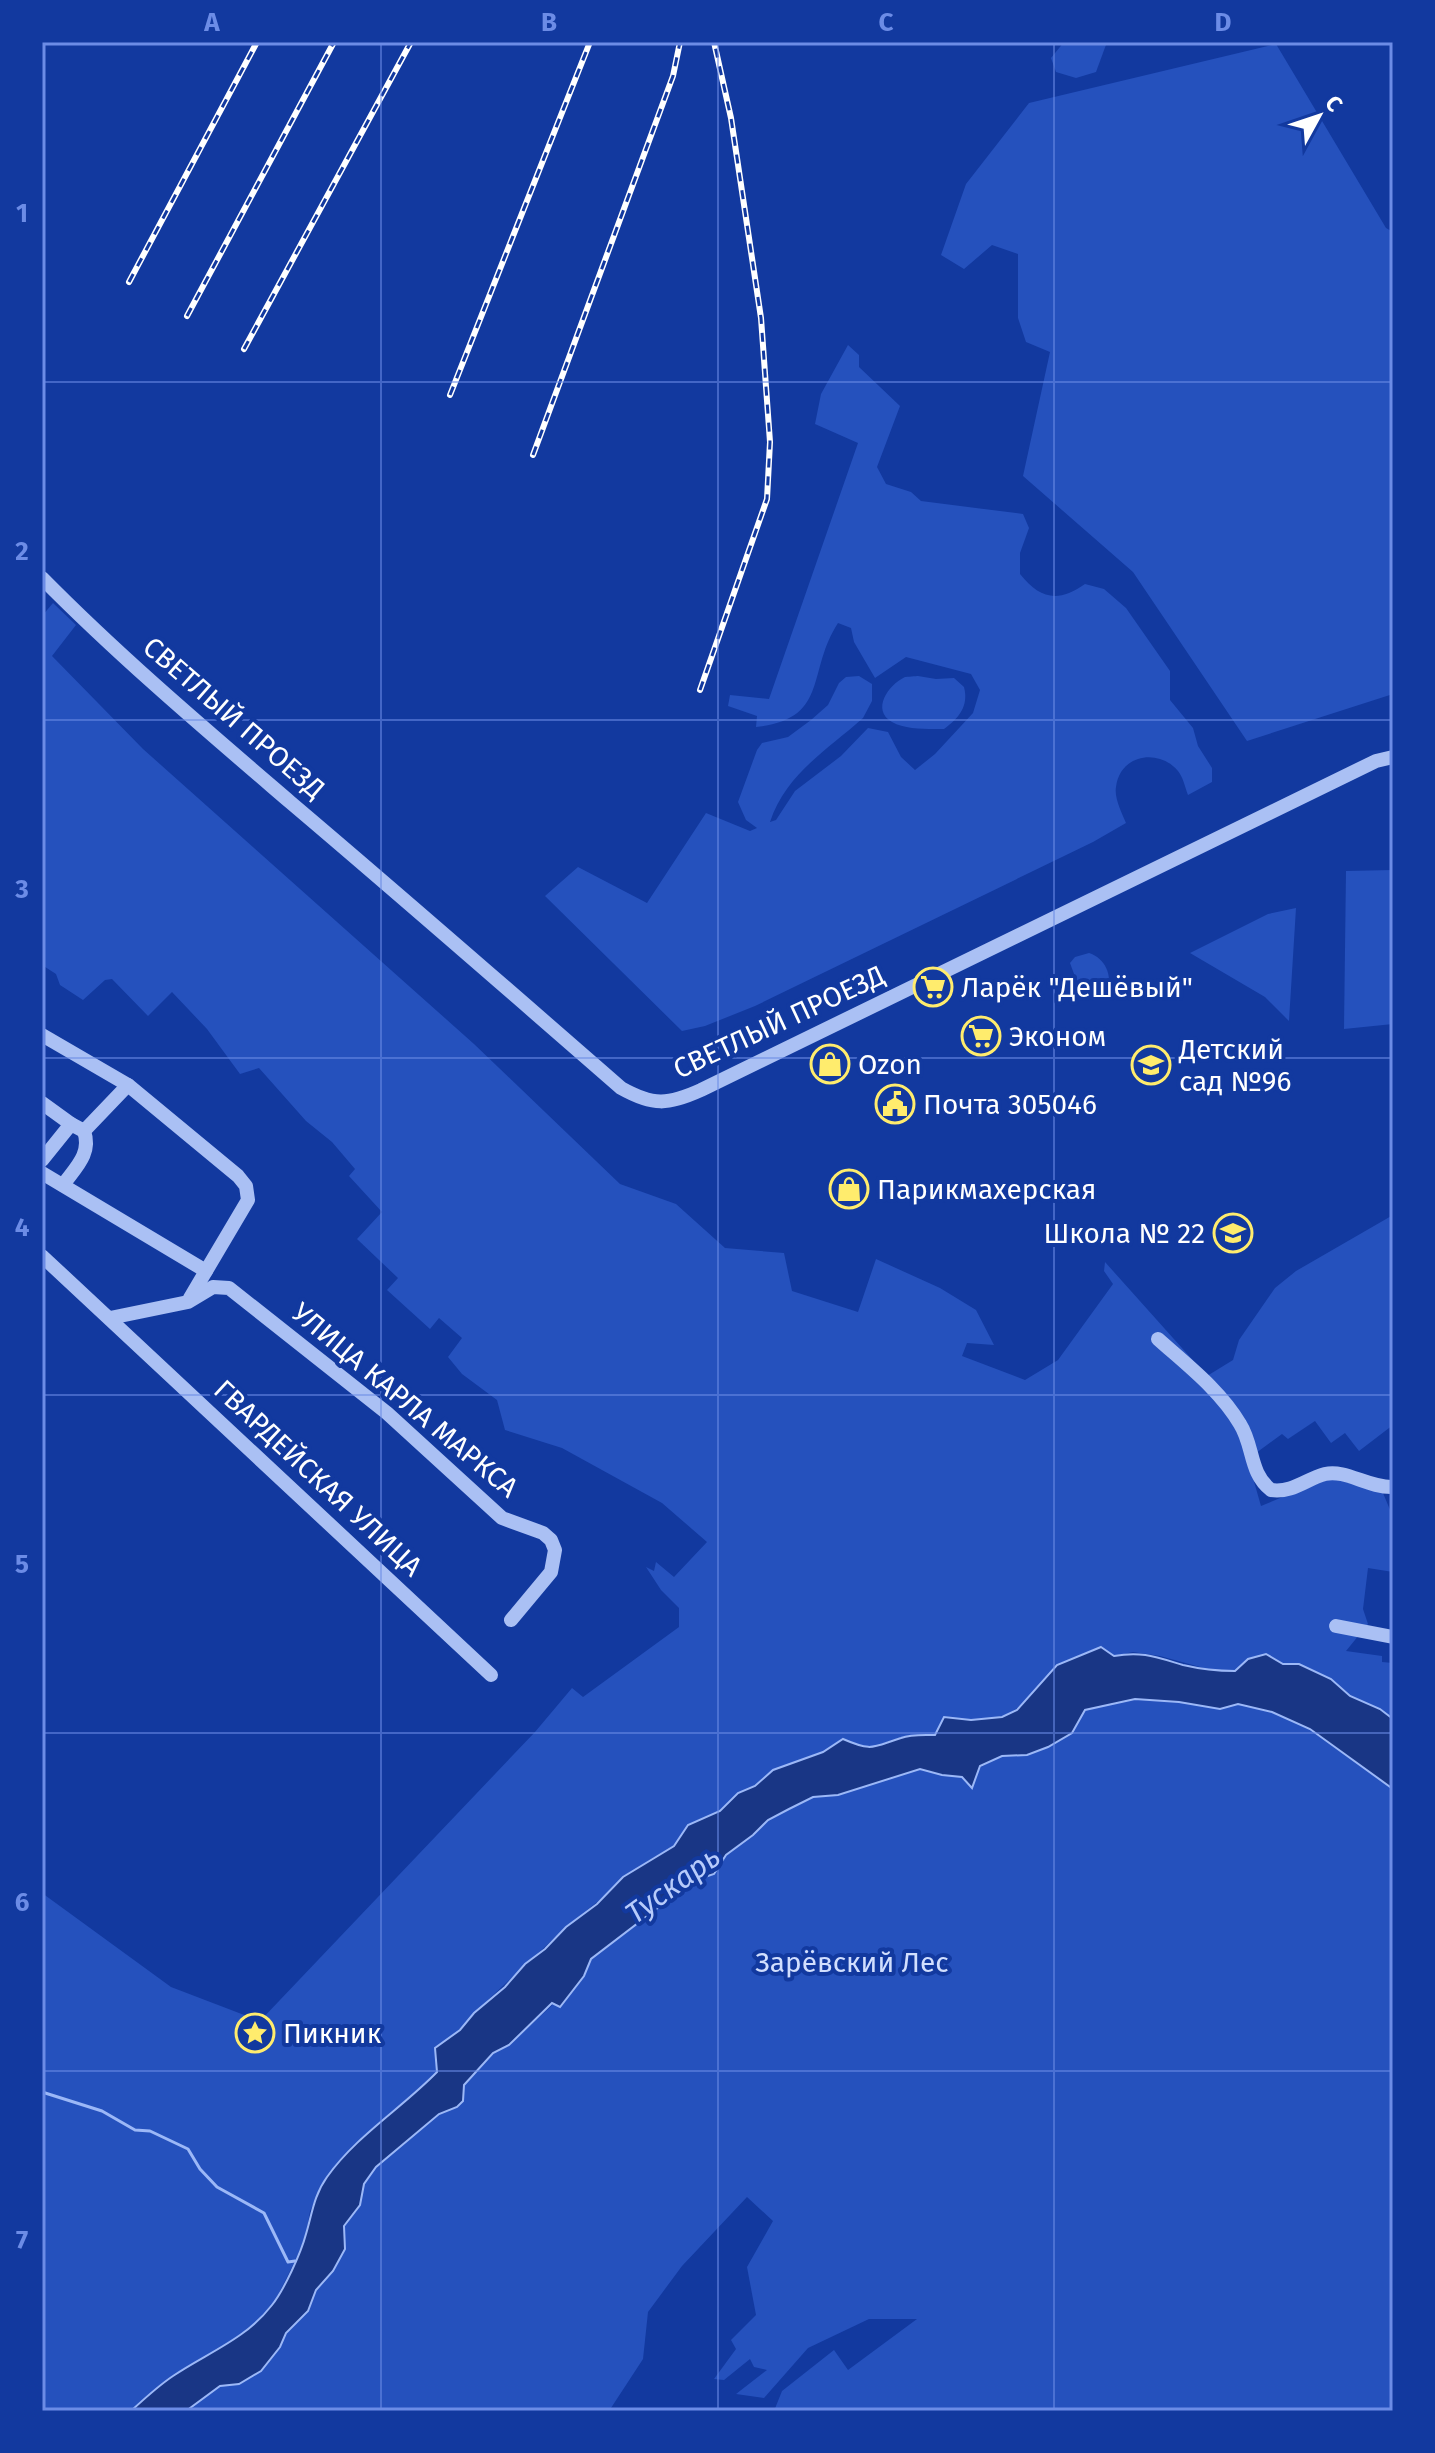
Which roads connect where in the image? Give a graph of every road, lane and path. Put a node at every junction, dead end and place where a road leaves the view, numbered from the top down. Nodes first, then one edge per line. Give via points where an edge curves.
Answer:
1 (42, 578) edge
2 (1393, 754) edge
3 (42, 1035) edge
4 (128, 1085) junction
5 (42, 1103) edge
6 (78, 1128) junction
7 (42, 1160) edge
8 (42, 1173) edge
9 (63, 1185) junction
10 (42, 1256) edge
11 (206, 1271) junction
12 (188, 1302) junction
13 (110, 1318) junction
14 (1158, 1339) dead end
15 (1393, 1487) edge
16 (511, 1620) dead end
17 (1336, 1626) dead end
18 (1393, 1637) edge
19 (491, 1675) dead end

1 - 2 street, СВЕТЛЫЙ ПРОЕЗД via 191,717 621,1088 655,1103 685,1097 776,1055
3 - 4 street
4 - 6 street
4 - 11 street via 246,1186 248,1200
5 - 6 street
6 - 7 street
6 - 9 street via 87,1140 87,1152
8 - 9 street
9 - 11 street
10 - 13 street
11 - 12 street
12 - 13 street, УЛИЦА КАРЛА МАРКСА
12 - 16 street, УЛИЦА КАРЛА МАРКСА via 213,1287 229,1288 387,1413 502,1518 551,1540 551,1572
13 - 19 street, ГВАРДЕЙСКАЯ УЛИЦА
14 - 15 street via 1217,1393 1241,1425 1255,1470 1271,1490 1294,1488 1327,1473
17 - 18 street

